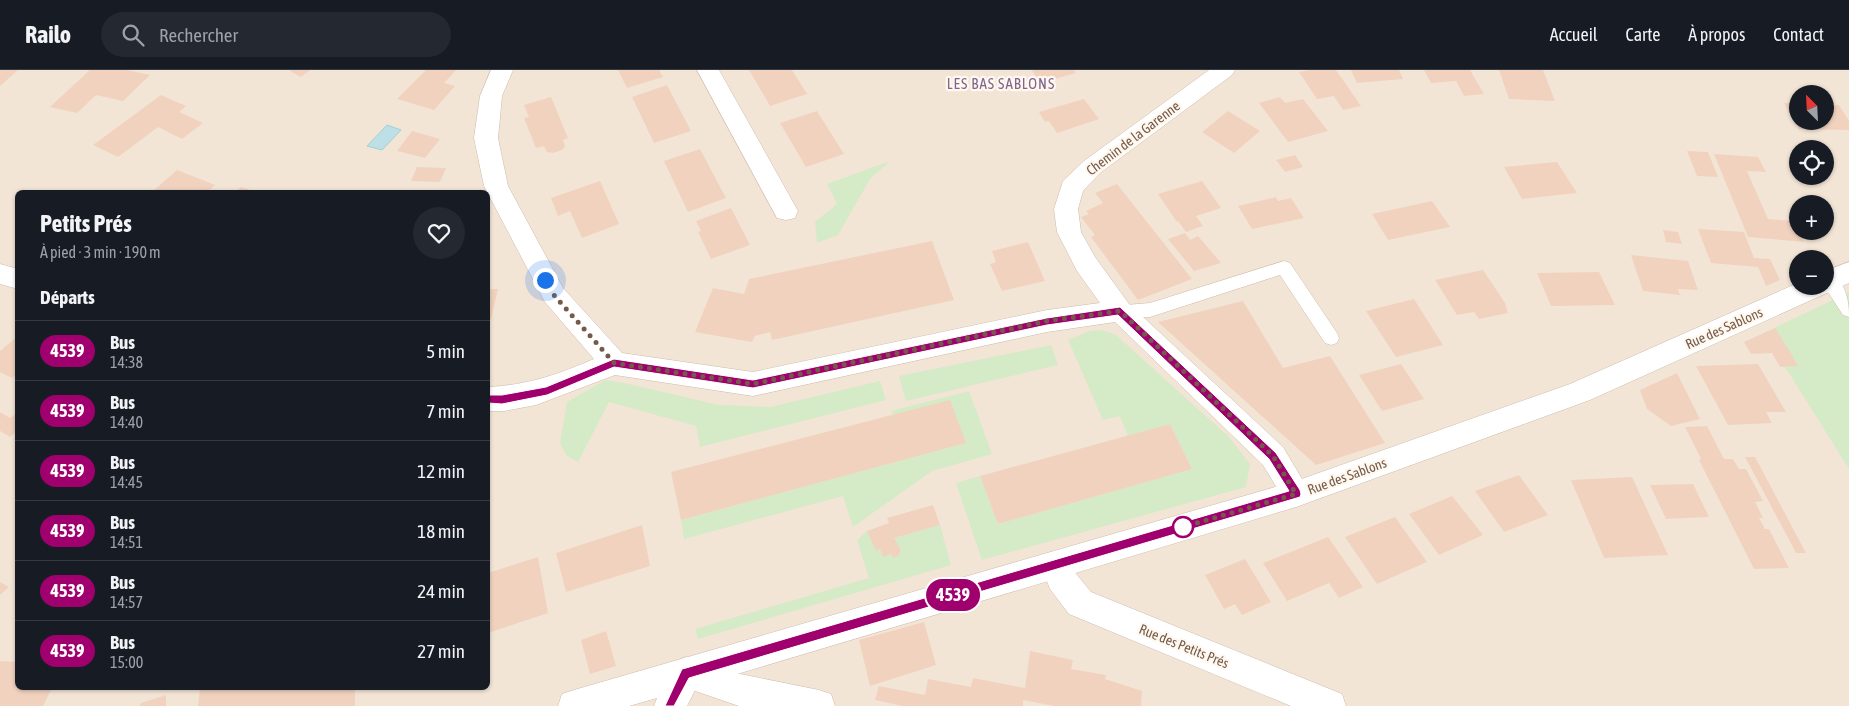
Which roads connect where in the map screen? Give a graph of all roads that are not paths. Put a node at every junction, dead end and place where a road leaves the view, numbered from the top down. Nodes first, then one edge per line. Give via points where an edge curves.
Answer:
1 (502, 70) edge
2 (708, 70) edge
3 (1224, 70) edge
4 (786, 212) dead end
5 (0, 274) edge
6 (15, 278) edge
7 (1834, 286) edge
8 (1797, 295) edge
9 (1849, 310) edge
10 (1120, 311) junction
11 (1331, 338) dead end
12 (614, 363) junction
13 (490, 399) edge
14 (1296, 494) junction
15 (1056, 566) junction
16 (686, 673) junction
17 (574, 706) edge
18 (670, 706) edge
19 (819, 706) edge
20 (1330, 706) edge

1 - 12 street via 491,96 486,138 496,186 554,295
2 - 4 street
3 - 10 street, Chemin de la Garenne via 1092,167 1072,187 1066,210 1069,232 1086,264
5 - 6 street
7 - 9 lane
8 - 14 street, Rue des Sablons via 1580,392
10 - 11 lane via 1150,310 1284,267
10 - 12 street via 1047,321 753,384
10 - 14 street, Chemin de la Garenne via 1273,456
12 - 13 street via 547,391 502,400
14 - 15 street, Rue des Sablons
15 - 16 street, Rue des Sablons
15 - 20 street, Rue des Petits Prés via 1061,579 1080,603
16 - 17 street, Rue des Sablons
16 - 18 street
16 - 19 street via 735,689

